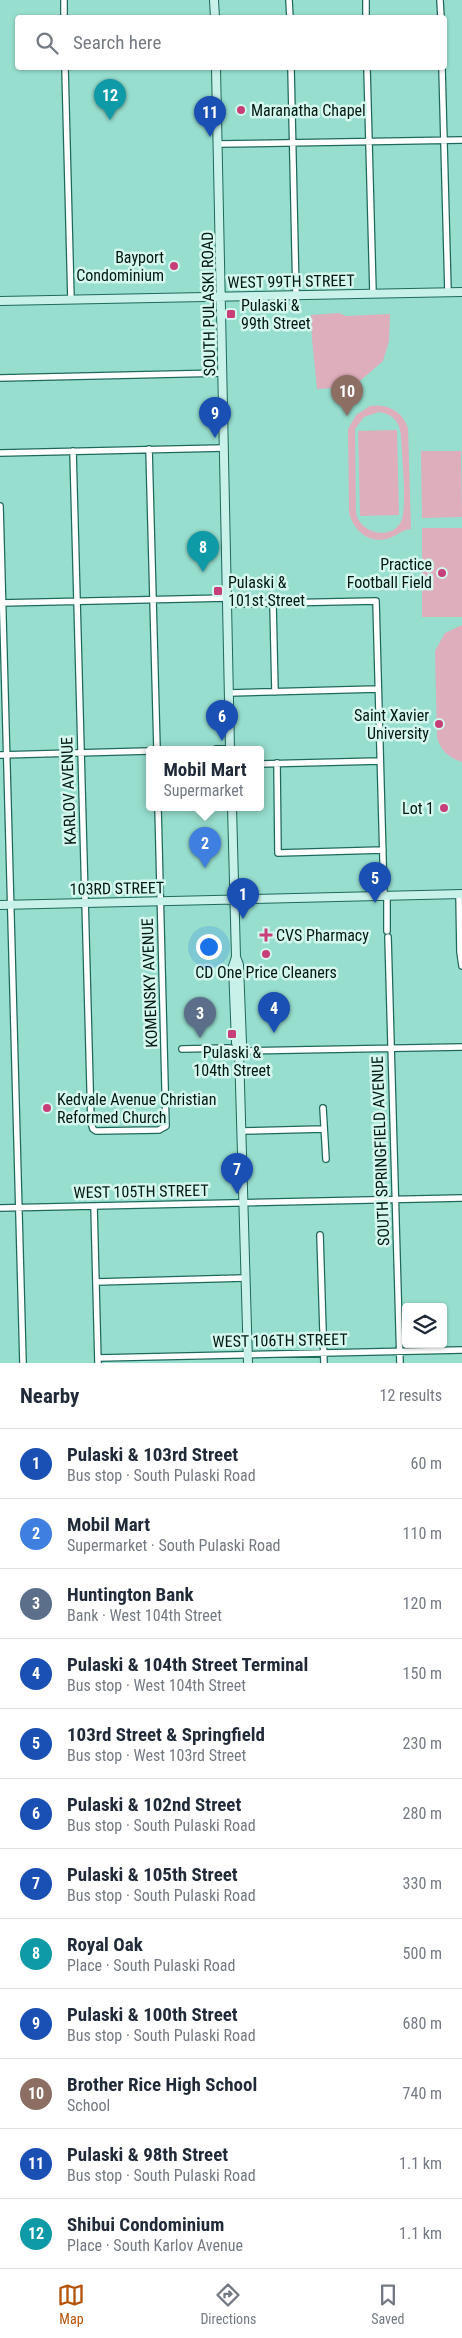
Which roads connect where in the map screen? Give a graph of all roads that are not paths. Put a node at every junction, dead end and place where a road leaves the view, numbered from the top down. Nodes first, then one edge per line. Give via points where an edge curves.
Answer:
1 (64, 0) edge
2 (214, 0) edge
3 (289, 0) edge
4 (366, 0) edge
5 (440, 0) edge
6 (64, 15) edge
7 (215, 15) edge
8 (290, 15) edge
9 (366, 15) edge
10 (441, 15) edge
11 (65, 70) edge
12 (216, 70) edge
13 (291, 70) edge
14 (367, 70) edge
15 (442, 70) edge
16 (462, 140) edge
17 (444, 141) junction
18 (369, 143) junction
19 (218, 144) junction
20 (293, 144) junction
21 (448, 292) junction
22 (462, 292) edge
23 (373, 293) junction
24 (296, 294) junction
25 (222, 296) junction
26 (71, 300) junction
27 (0, 301) edge
28 (223, 373) junction
29 (0, 378) edge
30 (224, 448) junction
31 (149, 449) junction
32 (73, 451) junction
33 (0, 453) edge
34 (0, 506) edge
35 (153, 600) junction
36 (227, 601) junction
37 (77, 602) junction
38 (1, 603) edge
39 (273, 604) junction
40 (378, 689) junction
41 (276, 692) junction
42 (229, 693) junction
43 (157, 746) edge
44 (230, 746) edge
45 (146, 751) edge
46 (81, 753) junction
47 (3, 754) edge
48 (380, 761) junction
49 (277, 763) junction
50 (264, 764) edge
51 (158, 811) edge
52 (232, 811) edge
53 (383, 850) junction
54 (460, 894) edge
55 (385, 896) junction
56 (234, 900) junction
57 (161, 901) junction
58 (85, 903) junction
59 (10, 904) junction
60 (0, 905) edge
61 (462, 966) edge
62 (462, 1047) edge
63 (390, 1048) junction
64 (182, 1049) dead end
65 (239, 1050) junction
66 (323, 1108) dead end
67 (324, 1128) junction
68 (93, 1129) joint
69 (241, 1131) junction
70 (326, 1159) dead end
71 (462, 1198) edge
72 (395, 1200) junction
73 (243, 1203) junction
74 (94, 1206) junction
75 (0, 1208) edge
76 (18, 1208) junction
77 (320, 1235) dead end
78 (245, 1278) junction
79 (96, 1282) junction
80 (462, 1350) edge
81 (400, 1352) junction
82 (324, 1353) junction
83 (247, 1359) edge
84 (98, 1360) edge
85 (23, 1363) edge
86 (324, 1363) edge
87 (400, 1363) edge

1 - 6 street
2 - 7 main road
3 - 8 street
4 - 9 street
5 - 10 street
11 - 26 street
12 - 19 main road, SOUTH PULASKI ROAD
13 - 20 street
14 - 18 street
15 - 17 street
16 - 17 street
17 - 18 street
17 - 21 street
18 - 20 street
18 - 23 street
19 - 20 street
19 - 25 main road, SOUTH PULASKI ROAD
20 - 24 street
21 - 22 main road, WEST 99TH STREET
21 - 23 main road, WEST 99TH STREET
23 - 24 main road, WEST 99TH STREET
24 - 25 main road, WEST 99TH STREET
25 - 26 main road, WEST 99TH STREET
25 - 28 main road, SOUTH PULASKI ROAD
26 - 27 main road, WEST 99TH STREET
28 - 29 street
28 - 30 main road, SOUTH PULASKI ROAD
30 - 31 street
30 - 36 main road, SOUTH PULASKI ROAD
31 - 32 street
31 - 35 street
32 - 33 street
32 - 37 street, KARLOV AVENUE
34 - 38 street
35 - 36 street
35 - 37 street
35 - 43 street
36 - 39 street
36 - 42 main road, SOUTH PULASKI ROAD
37 - 38 street
37 - 46 street, KARLOV AVENUE
38 - 47 street
39 - 40 street, SOUTH SPRINGFIELD AVENUE via 376,601
39 - 41 street
40 - 41 street
40 - 48 street, SOUTH SPRINGFIELD AVENUE
41 - 42 street
42 - 44 main road, SOUTH PULASKI ROAD
45 - 46 street
46 - 47 street
46 - 58 street, KARLOV AVENUE
47 - 59 street
48 - 49 street
48 - 53 street, SOUTH SPRINGFIELD AVENUE
49 - 50 street
49 - 53 street via 278,853
51 - 57 street, KOMENSKY AVENUE
52 - 56 main road
53 - 55 street, SOUTH SPRINGFIELD AVENUE
54 - 55 main road, 103RD STREET
54 - 61 street
55 - 56 main road, 103RD STREET
55 - 63 street, SOUTH SPRINGFIELD AVENUE
56 - 57 main road, 103RD STREET
56 - 65 main road via 236,956 233,966
57 - 58 main road, 103RD STREET
57 - 68 street, KOMENSKY AVENUE via 165,1128
58 - 59 main road, 103RD STREET
58 - 68 street, KARLOV AVENUE
59 - 60 main road, 103RD STREET
59 - 76 street
62 - 63 street
63 - 65 street
63 - 72 street, SOUTH SPRINGFIELD AVENUE
64 - 65 street
65 - 69 main road
66 - 67 street
67 - 69 street
67 - 70 street
69 - 73 main road
71 - 72 street, WEST 105TH STREET
72 - 73 street, WEST 105TH STREET
72 - 81 street, SOUTH SPRINGFIELD AVENUE
73 - 74 street, WEST 105TH STREET
73 - 78 main road
74 - 76 street, WEST 105TH STREET
74 - 79 street
75 - 76 street, WEST 105TH STREET
76 - 85 street
77 - 82 street
78 - 79 street
78 - 83 main road
79 - 84 street
80 - 81 street, WEST 106TH STREET
81 - 82 street, WEST 106TH STREET
81 - 87 street, SOUTH SPRINGFIELD AVENUE
82 - 83 street, WEST 106TH STREET
82 - 86 street
83 - 84 street, WEST 106TH STREET

